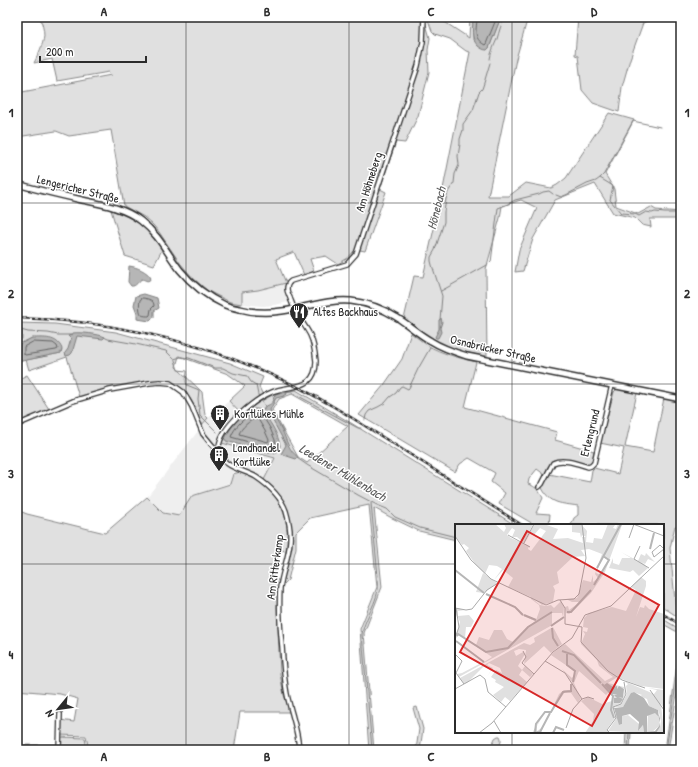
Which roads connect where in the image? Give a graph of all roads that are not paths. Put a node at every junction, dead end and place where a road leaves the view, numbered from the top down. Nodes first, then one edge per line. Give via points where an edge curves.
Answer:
1 (424, 17) edge
2 (17, 184) edge
3 (197, 288) joint
4 (294, 309) junction
5 (612, 385) junction
6 (681, 399) edge
7 (17, 425) edge
8 (220, 452) junction
9 (539, 487) dead end
10 (60, 714) dead end
11 (17, 749) edge
12 (59, 749) edge
13 (299, 750) edge

1 - 4 street, Am Höhneberg via 418,66 356,254 347,264 291,281 287,290
2 - 3 main road, Lengericher Straße via 108,206 139,219 150,228 180,270
3 - 4 main road, Osnabrücker Straße via 227,306 242,310 266,312
4 - 5 main road, Osnabrücker Straße via 326,302 362,303 392,314 429,341 454,352
4 - 8 street via 312,340 315,371 303,385 272,392 236,418 223,436
5 - 6 main road, Osnabrücker Straße
5 - 9 street, Erlengrund via 594,463 588,467 566,462 553,463
7 - 8 street, Am Ritterkamp via 73,401 110,390 149,383 170,383 186,396 203,434
8 - 13 street, Am Ritterkamp via 221,457 230,466 258,478 274,493 285,509 290,525 290,541 280,586 279,608 284,673
10 - 12 street
11 - 12 street

